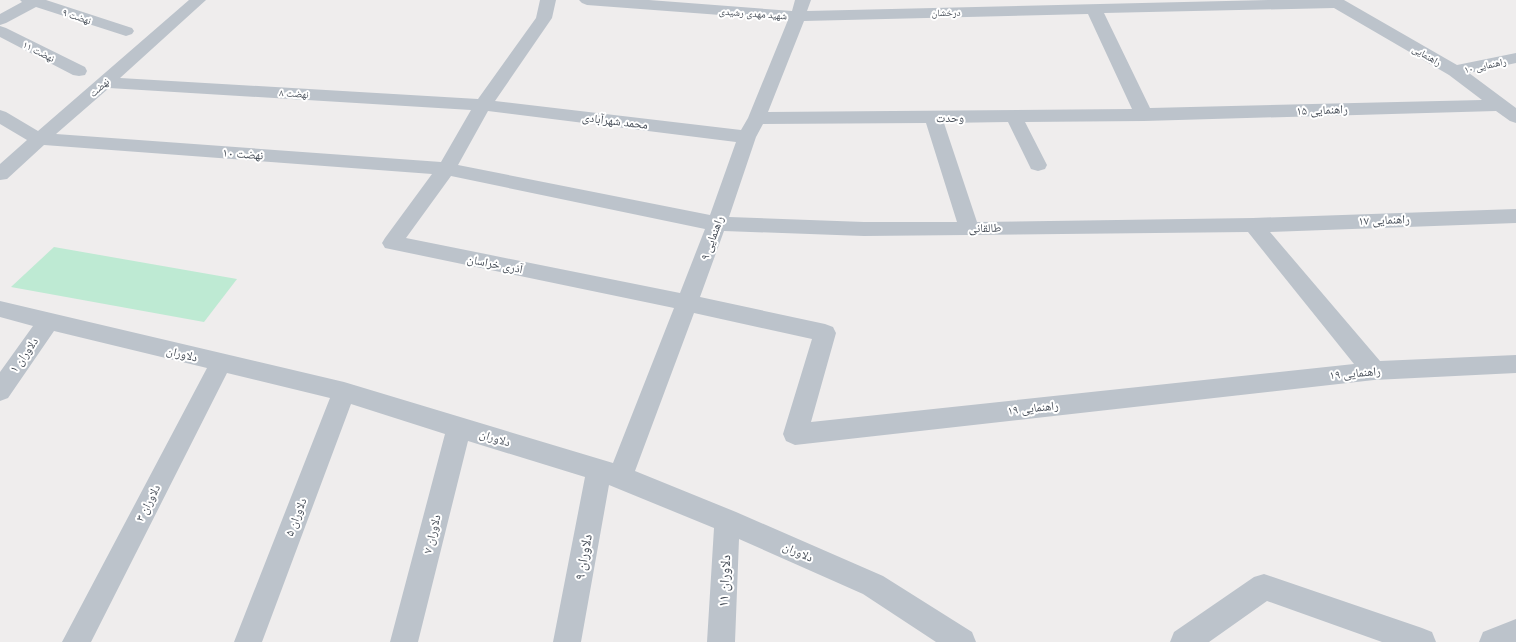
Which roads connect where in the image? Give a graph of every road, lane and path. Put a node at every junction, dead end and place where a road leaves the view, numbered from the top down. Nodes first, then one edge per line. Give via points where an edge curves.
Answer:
1 (198, 0) edge
2 (548, 0) edge
3 (587, 0) edge
4 (33, 1) edge
5 (1335, 1) edge
6 (1149, 4) edge
7 (800, 8) edge
8 (1094, 9) junction
9 (0, 20) edge
10 (0, 31) edge
11 (126, 31) dead end
12 (1516, 58) edge
13 (79, 71) dead end
14 (1455, 71) junction
15 (105, 82) junction
16 (483, 105) junction
17 (1500, 105) junction
18 (1144, 115) junction
19 (0, 116) edge
20 (1014, 117) junction
21 (1516, 117) edge
22 (757, 118) junction
23 (934, 119) junction
24 (747, 136) junction
25 (39, 139) junction
26 (1038, 165) dead end
27 (446, 169) junction
28 (0, 174) edge
29 (1516, 216) edge
30 (717, 224) junction
31 (1253, 225) junction
32 (969, 229) junction
33 (688, 303) junction
34 (0, 309) edge
35 (49, 320) junction
36 (221, 363) junction
37 (1516, 364) edge
38 (1374, 371) junction
39 (0, 391) edge
40 (344, 392) junction
41 (459, 427) junction
42 (609, 474) junction
43 (727, 521) junction
44 (1516, 633) edge
45 (76, 642) edge
46 (248, 642) edge
47 (404, 642) edge
48 (567, 642) edge
49 (721, 642) edge
50 (962, 642) edge
51 (1184, 642) edge
52 (1422, 642) edge
53 (1493, 642) edge

1 - 15 street, نهضت
2 - 16 street via 544,18
3 - 7 street, شهید مهدی رشیدی
4 - 9 street
4 - 11 street, نهضت ۹
5 - 6 street, درخشان
5 - 14 street, راهنمایی
6 - 8 street, درخشان
7 - 8 street, درخشان
7 - 22 street, راهنمایی ۹
8 - 18 street
10 - 13 street, نهضت ۱۱
12 - 14 street, راهنمایی ۱۰
14 - 17 street, راهنمایی
15 - 16 street, نهضت ۸
15 - 25 street, نهضت
16 - 24 street, محمد شهرآبادی
16 - 27 street
17 - 18 street, راهنمایی ۱۵
17 - 21 street, راهنمایی
18 - 20 street, وحدت
19 - 25 street
20 - 23 street, وحدت
20 - 26 street
22 - 23 street, وحدت
22 - 24 street, راهنمایی ۹
23 - 32 street
24 - 30 street, راهنمایی ۹
25 - 27 street, نهضت ۱۰
25 - 28 street, نهضت
27 - 30 street, نهضت ۱۰
27 - 33 street, آذری خراسان via 392,243
29 - 31 street, راهنمایی ۱۷
30 - 32 street, طالقانی via 864,230
30 - 33 street, راهنمایی ۹
31 - 32 street, طالقانی
31 - 38 street
33 - 38 street, راهنمایی ۱۹ via 825,333 795,434
33 - 42 street, راهنمایی ۹
34 - 35 street, دلاوران
35 - 36 street, دلاوران
35 - 39 street, دلاوران ۱
36 - 40 street, دلاوران
36 - 45 street, دلاوران ۳
37 - 38 street, راهنمایی ۱۹
40 - 41 street, دلاوران
40 - 46 street, دلاوران ۵
41 - 42 street, دلاوران
41 - 47 street, دلاوران ۷
42 - 43 street, دلاوران
42 - 48 street, دلاوران ۹
43 - 49 street, دلاوران ۱۱
43 - 50 street, دلاوران via 873,585
44 - 53 street
51 - 52 street via 1264,587

